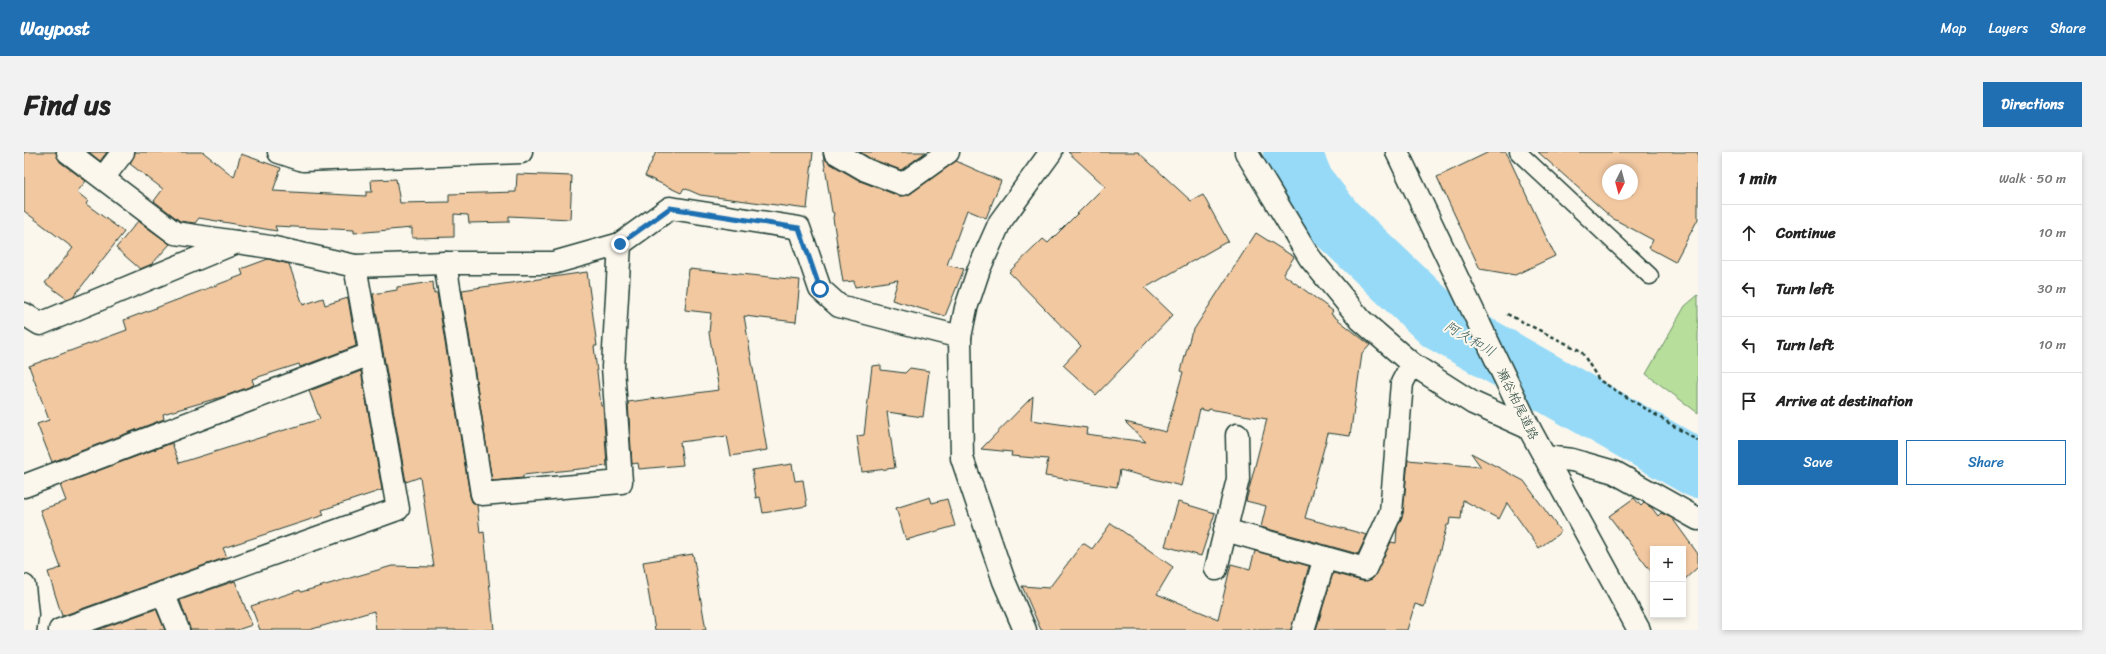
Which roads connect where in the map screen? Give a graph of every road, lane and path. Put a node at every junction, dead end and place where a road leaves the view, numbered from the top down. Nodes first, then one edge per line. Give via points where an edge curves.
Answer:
1 (68, 152) edge
2 (123, 152) edge
3 (279, 152) edge
4 (522, 152) edge
5 (835, 152) edge
6 (948, 152) edge
7 (1246, 152) edge
8 (1397, 152) edge
9 (1518, 152) edge
10 (1049, 153) edge
11 (103, 178) junction
12 (237, 242) junction
13 (620, 244) junction
14 (445, 263) junction
15 (355, 266) junction
16 (1650, 276) dead end
17 (1503, 312) dead end
18 (24, 314) edge
19 (960, 337) junction
20 (370, 354) junction
21 (1412, 364) junction
22 (1524, 418) junction
23 (1237, 435) dead end
24 (1698, 441) edge
25 (1545, 457) junction
26 (24, 486) edge
27 (1698, 519) edge
28 (1225, 530) junction
29 (1325, 558) junction
30 (1216, 569) dead end
31 (24, 586) edge
32 (163, 593) junction
33 (25, 620) edge
34 (60, 630) edge
35 (178, 630) edge
36 (1025, 630) edge
37 (1303, 630) edge
38 (1638, 630) edge

1 - 11 street
2 - 11 street
3 - 4 street via 303,160
5 - 6 street via 866,170 903,184
7 - 21 street via 1310,258 1361,320
8 - 22 street, 瀬谷柏尾道路
9 - 16 lane
10 - 19 street via 1000,222 979,269 966,308
11 - 12 street via 175,233
12 - 15 street
12 - 18 street via 40,324
13 - 14 street via 553,263
13 - 14 street via 613,367 621,482 482,494
13 - 19 street via 670,208 799,228 820,289 839,306
14 - 15 street
15 - 20 street
17 - 24 path via 1581,351 1599,380
19 - 36 street via 962,458 1004,581
20 - 26 street
20 - 32 street via 398,508
21 - 22 street via 1473,403
21 - 29 street via 1402,383 1391,512 1365,569
22 - 25 street, 瀬谷柏尾道路
23 - 28 street via 1238,479
25 - 27 street via 1572,460 1614,472
25 - 38 street, 瀬谷柏尾道路
28 - 29 street
28 - 30 street
29 - 37 street
31 - 33 street
32 - 34 street
32 - 35 street

